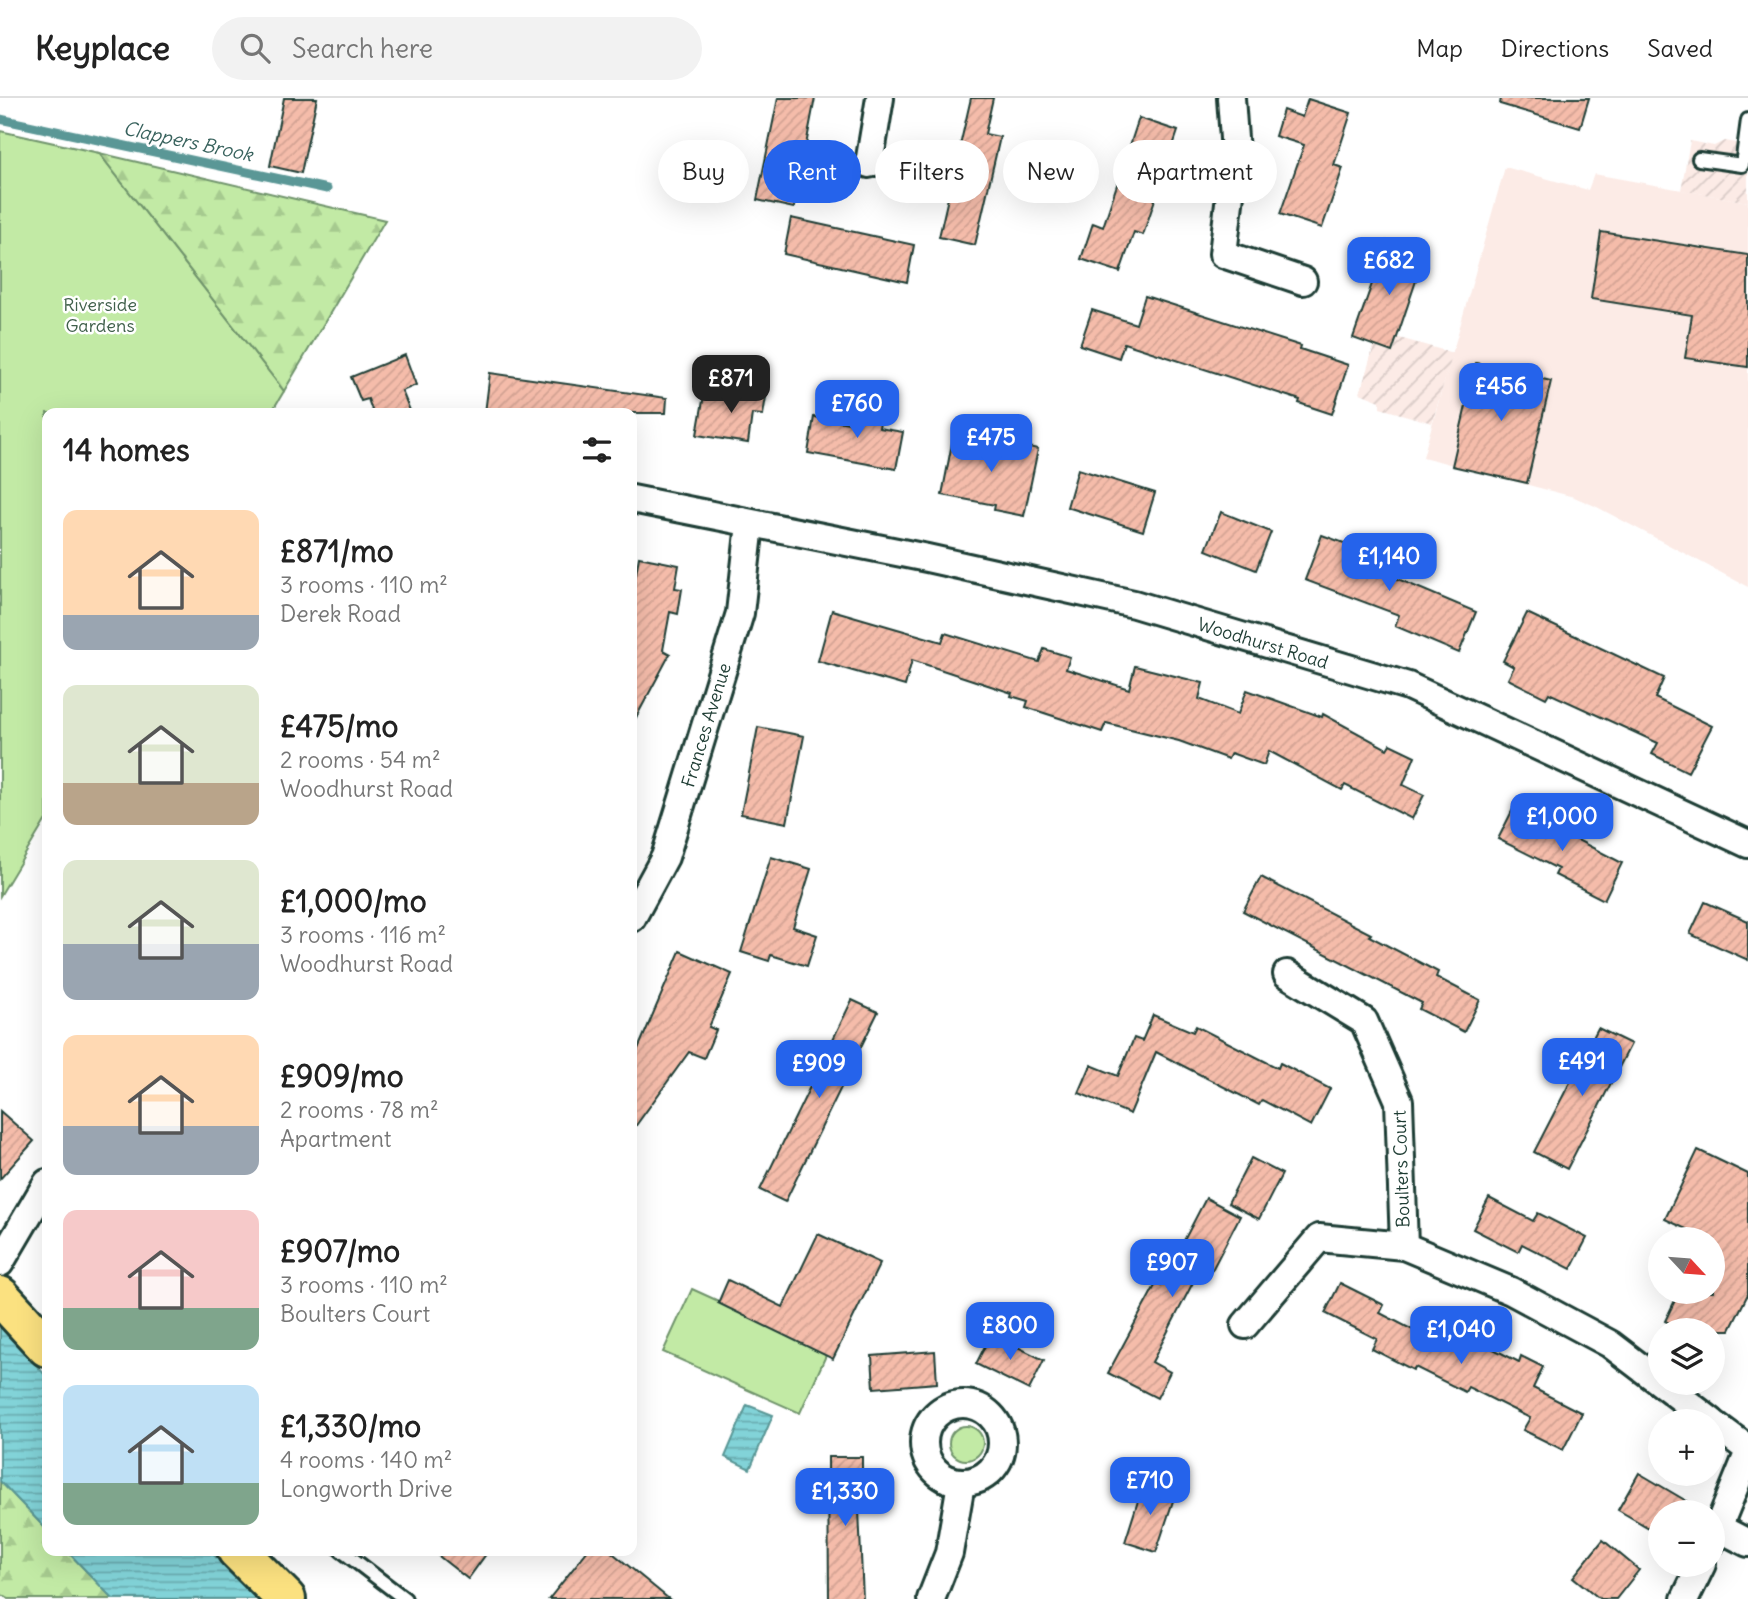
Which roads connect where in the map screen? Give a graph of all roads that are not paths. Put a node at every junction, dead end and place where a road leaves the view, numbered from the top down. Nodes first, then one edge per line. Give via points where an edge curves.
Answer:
1 (880, 98) edge
2 (1231, 98) edge
3 (1748, 120) edge
4 (1699, 159) dead end
5 (869, 164) dead end
6 (1303, 281) dead end
7 (637, 500) edge
8 (750, 524) junction
9 (1748, 844) edge
10 (637, 909) edge
11 (1287, 974) dead end
12 (42, 1191) edge
13 (1404, 1246) junction
14 (0, 1262) edge
15 (0, 1296) edge
16 (1245, 1325) dead end
17 (42, 1342) edge
18 (1695, 1409) edge
19 (1725, 1432) edge
20 (1748, 1451) edge
21 (961, 1483) dead end
22 (1725, 1511) edge
23 (1725, 1537) edge
24 (1748, 1543) edge
25 (243, 1556) edge
26 (349, 1556) edge
27 (1696, 1577) edge
28 (286, 1599) edge
29 (405, 1599) edge
30 (931, 1599) edge
31 (1685, 1599) edge

1 - 5 street
2 - 6 street via 1235,152 1223,254
3 - 4 lane via 1742,165
7 - 8 street, Woodhurst Road
8 - 9 street, Woodhurst Road via 1134,604 1408,687
8 - 10 street, Frances Avenue via 740,613 665,856
11 - 13 street, Boulters Court via 1364,1021 1399,1101
12 - 14 street
13 - 16 street, Boulters Court via 1319,1238
13 - 18 street, Boulters Court via 1511,1291 1610,1344
15 - 17 main road
19 - 20 street, Boulters Court
20 - 22 street
21 - 30 street via 949,1553
23 - 24 street
25 - 28 main road
26 - 29 lane
27 - 31 street

